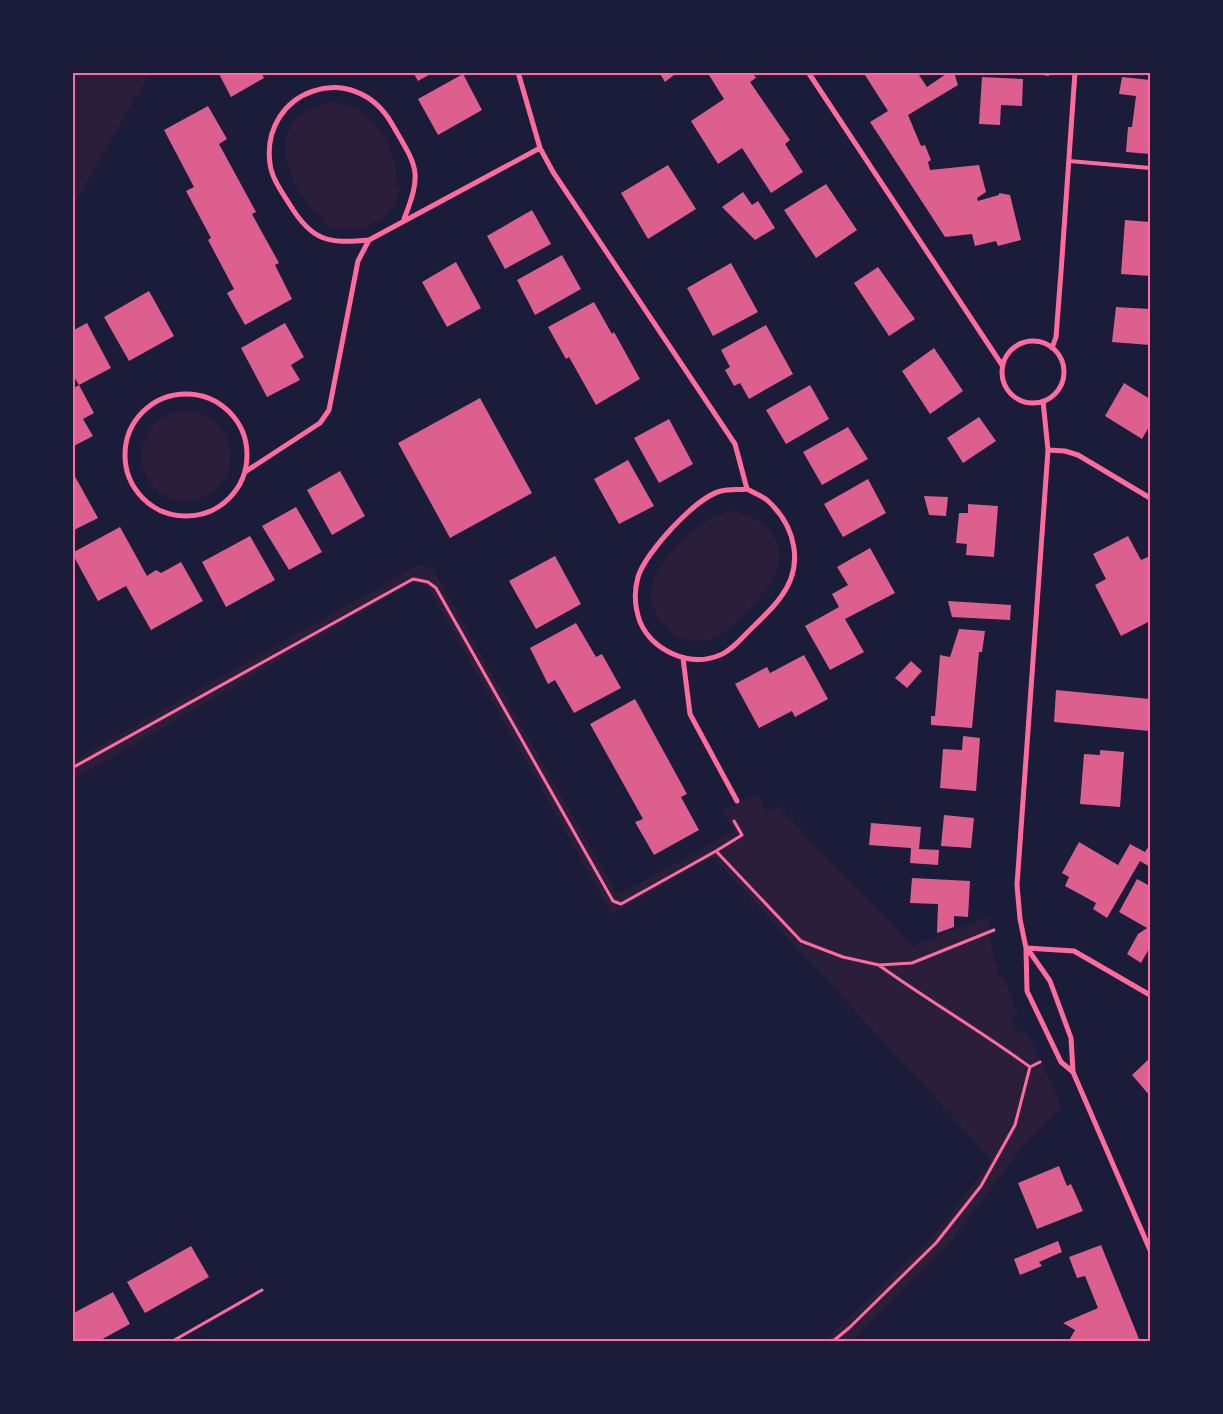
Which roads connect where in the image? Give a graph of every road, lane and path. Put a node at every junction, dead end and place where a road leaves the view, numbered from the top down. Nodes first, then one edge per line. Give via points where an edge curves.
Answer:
1 (518, 72) edge
2 (808, 72) edge
3 (1075, 72) edge
4 (540, 148) junction
5 (1069, 162) junction
6 (1150, 168) edge
7 (404, 220) junction
8 (369, 240) junction
9 (1052, 348) junction
10 (1002, 365) junction
11 (1043, 401) junction
12 (1048, 450) junction
13 (245, 472) junction
14 (747, 489) junction
15 (1150, 498) edge
16 (683, 658) junction
17 (72, 768) edge
18 (737, 801) dead end
19 (994, 930) dead end
20 (1026, 948) junction
21 (879, 965) junction
22 (1150, 996) edge
23 (1073, 1072) junction
24 (1150, 1250) edge
25 (262, 1290) dead end
26 (170, 1342) edge
27 (832, 1342) edge

1 - 4 street
2 - 10 street
3 - 5 street
4 - 7 street
4 - 14 street via 735,444
5 - 6 lane
5 - 9 street via 1057,328
7 - 8 street
7 - 8 street via 415,191 416,172 386,114 373,99 358,91 327,87 310,92 291,103 279,117 269,147 275,181 302,224 312,232 328,240
8 - 13 street via 358,261 329,410 320,423
9 - 10 street via 1033,341 1022,343 1013,348
9 - 11 street via 1062,363 1062,382 1051,397
10 - 11 street via 1004,384 1016,398 1034,403
11 - 12 street
12 - 15 street via 1078,455
12 - 20 street via 1017,885
13 - 13 street via 248,452 244,433 219,403 201,395 181,394 162,399 145,409 133,425 126,443 125,463 132,483 144,500 162,511 203,514 222,505 236,490
14 - 16 street via 720,491 703,500 654,550 638,575 635,598 641,623 653,641
14 - 16 street via 766,499 783,518 794,541 794,570 781,598 731,648 720,655 701,659
16 - 18 street via 690,714
17 - 21 path via 413,579 428,582 436,588 612,901 621,904 716,851 800,941 843,957
19 - 21 path via 912,963
20 - 22 street via 1074,951
20 - 23 street via 1050,982 1071,1038
20 - 23 street via 1028,991 1061,1062
21 - 27 path via 1030,1067 1015,1125 981,1186 936,1243
23 - 24 street
25 - 26 path

